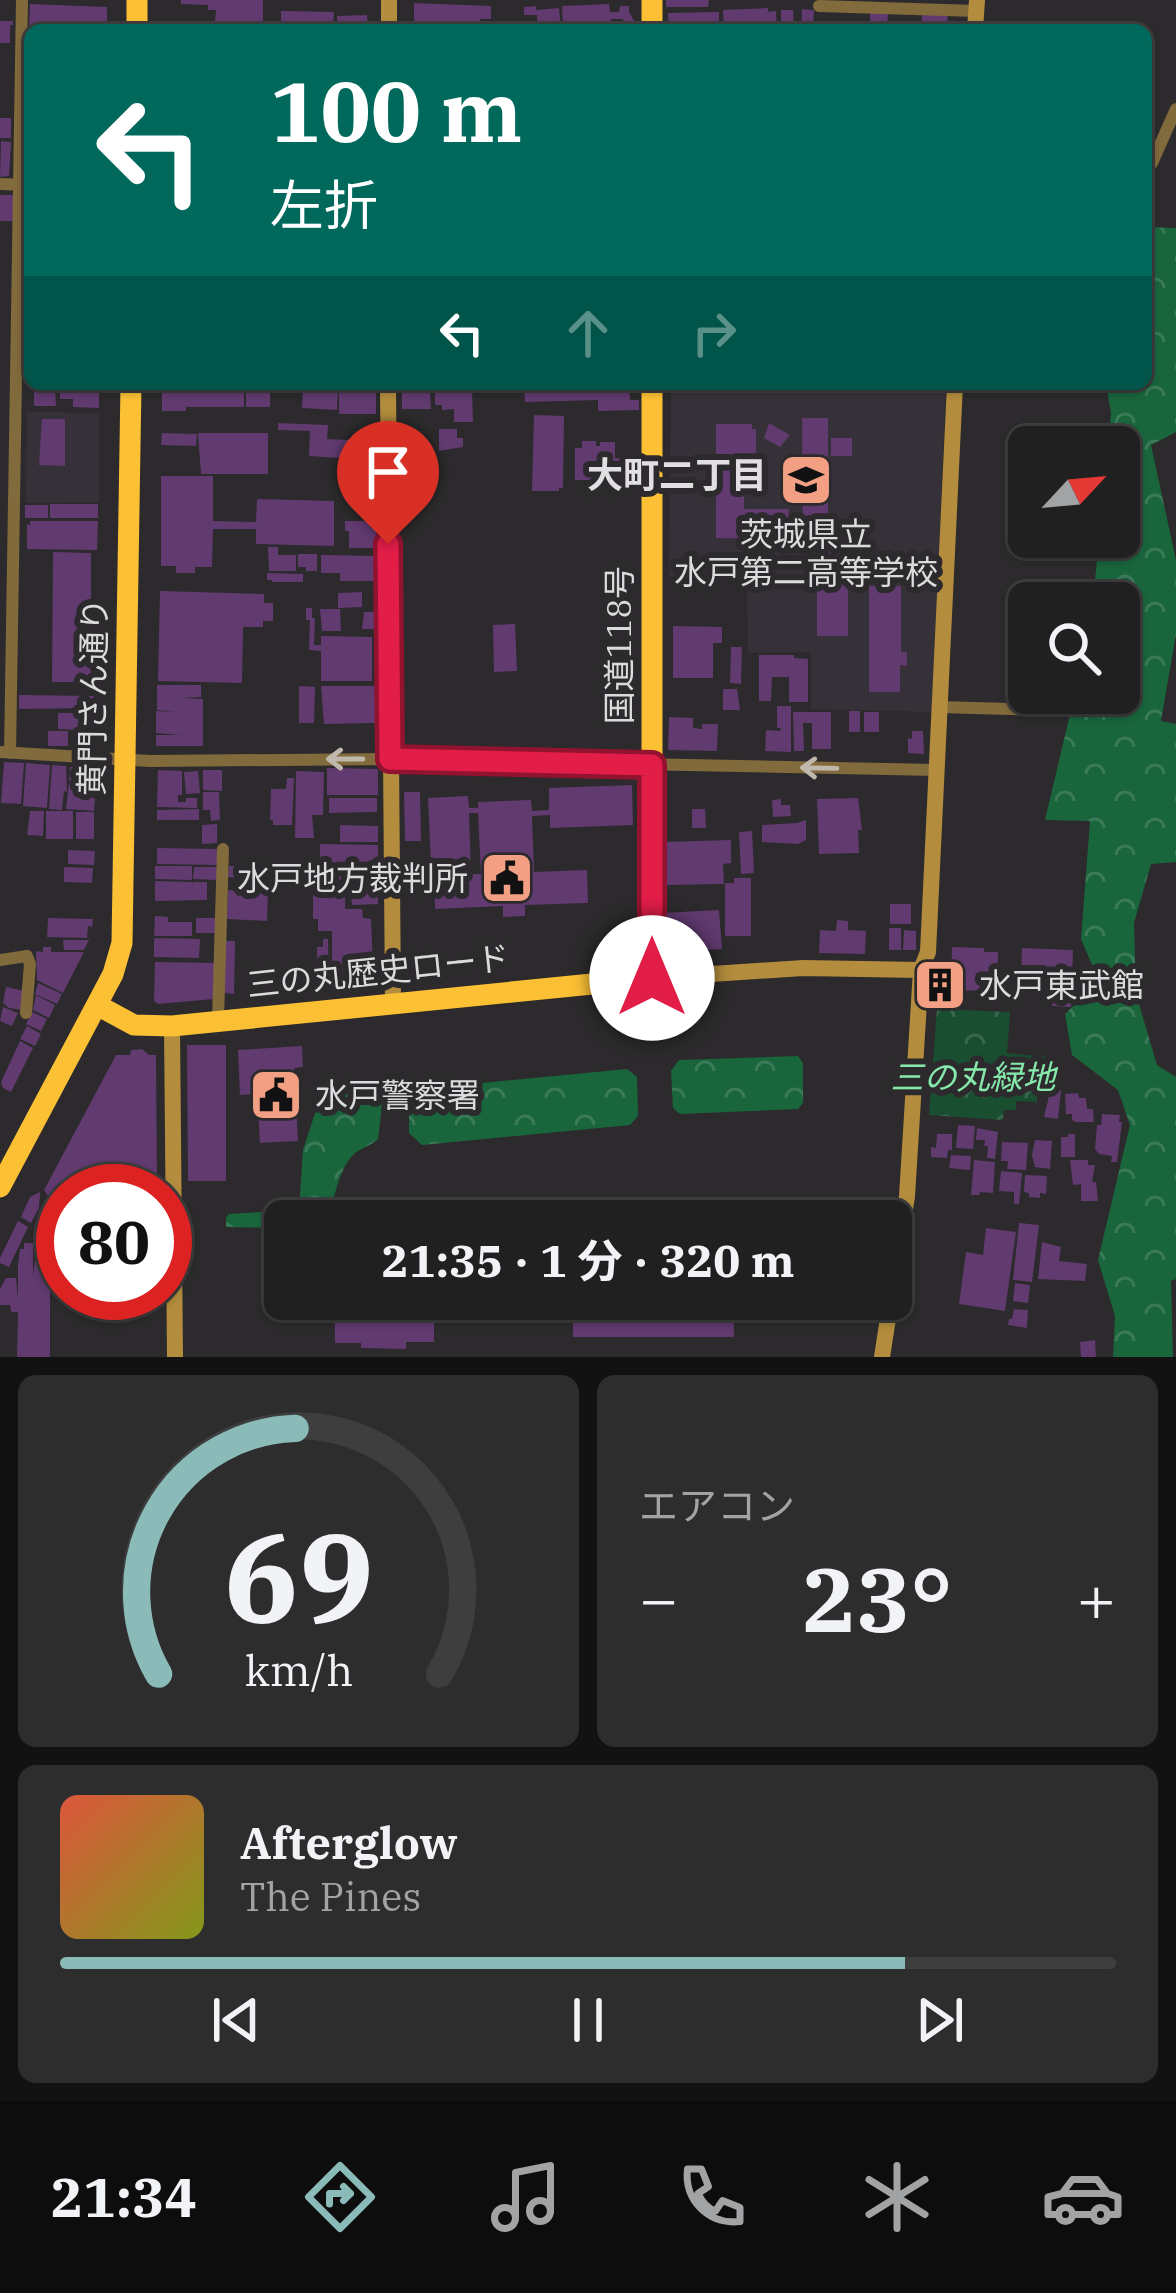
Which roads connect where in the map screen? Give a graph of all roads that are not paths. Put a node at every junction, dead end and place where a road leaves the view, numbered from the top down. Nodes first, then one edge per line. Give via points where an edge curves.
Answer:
1 (22, 0) edge
2 (819, 6) dead end
3 (976, 14) edge
4 (1176, 110) edge
5 (24, 123) edge
6 (1152, 161) edge
7 (24, 213) edge
8 (131, 390) edge
9 (388, 390) edge
10 (652, 390) edge
11 (955, 390) edge
12 (939, 707) junction
13 (1008, 709) edge
14 (5, 753) edge
15 (390, 759) junction
16 (125, 761) junction
17 (652, 765) junction
18 (936, 770) junction
19 (223, 849) dead end
20 (0, 960) edge
21 (922, 970) junction
22 (652, 978) junction
23 (393, 1003) junction
24 (97, 1005) junction
25 (26, 1012) dead end
26 (218, 1021) junction
27 (172, 1026) junction
28 (0, 1186) edge
29 (175, 1357) edge
30 (882, 1357) edge

1 - 5 street
2 - 3 street
4 - 6 street
7 - 14 street
8 - 16 highway, 黄門さん通り
9 - 15 street
10 - 17 highway, 国道118号
11 - 12 street
12 - 13 street
12 - 18 street
14 - 16 street
15 -> 16 street
15 - 17 street
15 - 23 street
16 - 24 highway, 黄門さん通り via 122,943
18 -> 17 street
17 - 22 highway, 国道118号
18 - 21 street
19 - 26 street
20 - 25 street via 27,956
21 - 22 street, 三の丸歴史ロード
21 - 30 street via 907,1196
22 - 23 highway, 三の丸歴史ロード
23 - 26 highway, 三の丸歴史ロード
24 - 27 highway via 134,1025
24 - 28 highway, 黄門さん通り
26 - 27 highway, 三の丸歴史ロード
27 - 29 street

